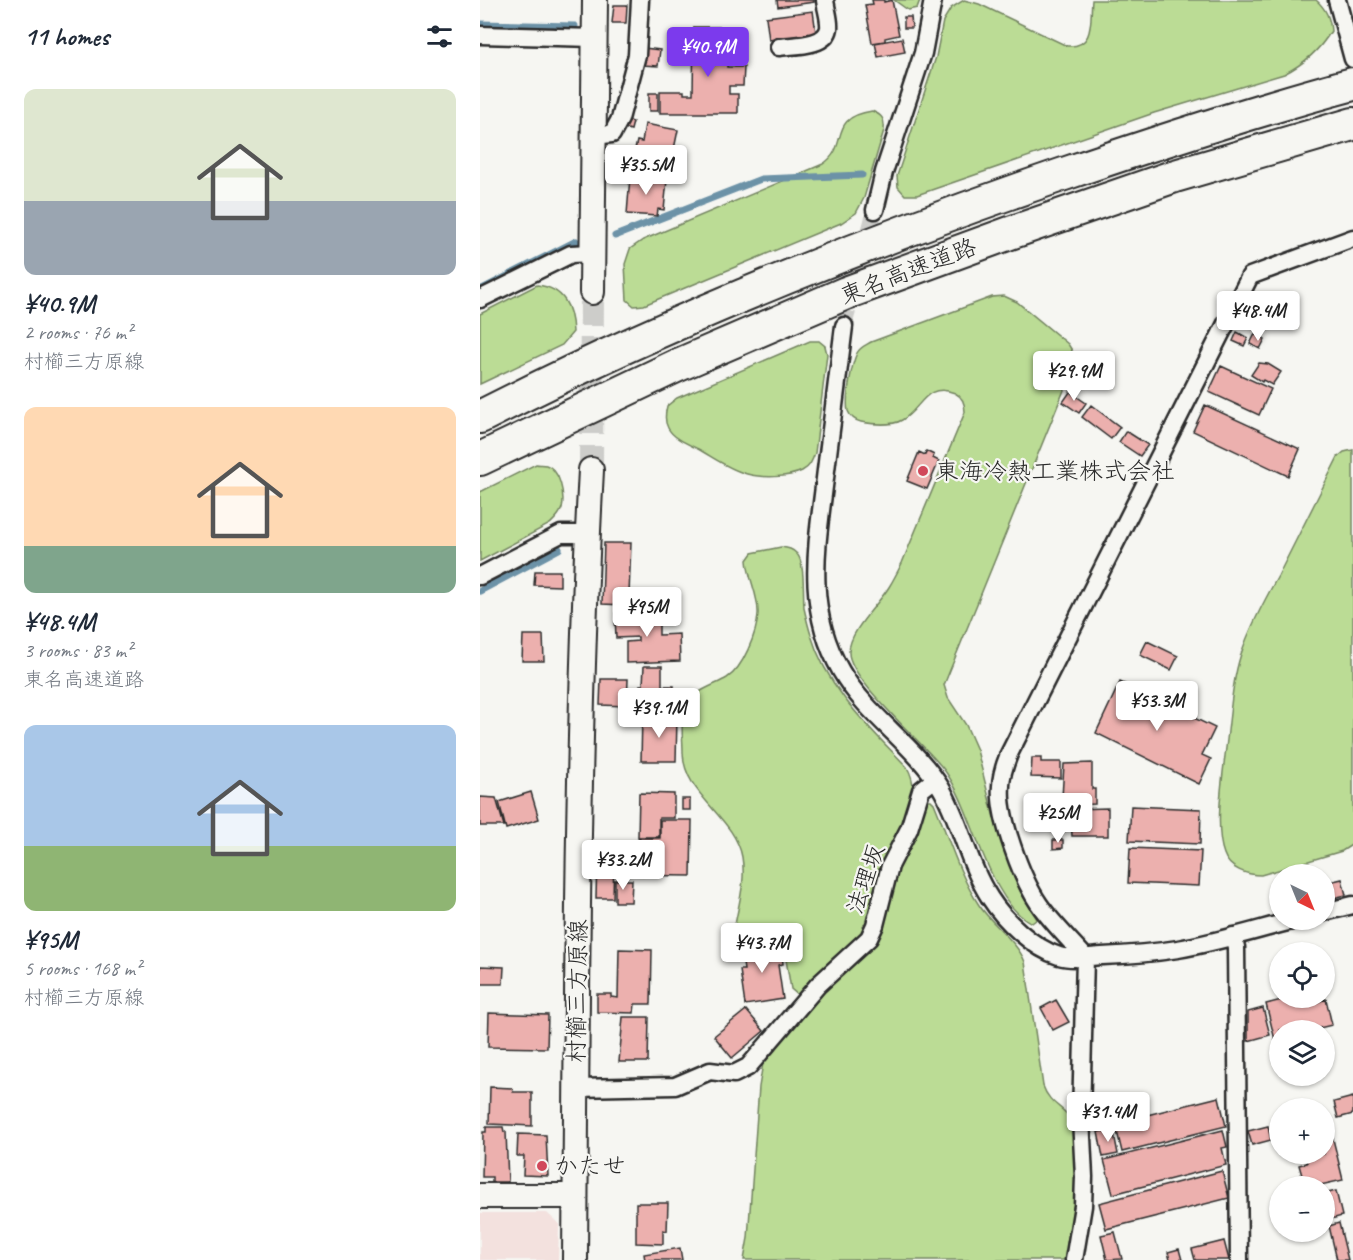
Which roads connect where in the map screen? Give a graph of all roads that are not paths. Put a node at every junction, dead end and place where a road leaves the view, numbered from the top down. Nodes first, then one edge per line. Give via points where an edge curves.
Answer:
1 (595, 0) edge
2 (640, 0) edge
3 (825, 0) edge
4 (933, 0) edge
5 (1337, 0) edge
6 (480, 35) edge
7 (594, 38) junction
8 (779, 47) dead end
9 (1353, 58) edge
10 (1353, 84) edge
11 (1353, 124) edge
12 (594, 136) junction
13 (875, 210) tunnel mouth
14 (1353, 238) edge
15 (592, 253) junction
16 (592, 292) tunnel mouth
17 (480, 299) edge
18 (844, 326) tunnel mouth
19 (480, 417) edge
20 (480, 459) edge
21 (591, 470) tunnel mouth
22 (587, 534) junction
23 (480, 576) edge
24 (935, 779) junction
25 (1353, 905) edge
26 (1335, 909) edge
27 (1269, 927) edge
28 (1233, 936) junction
29 (1085, 957) junction
30 (576, 1088) junction
31 (480, 1196) edge
32 (575, 1196) junction
33 (575, 1260) edge
34 (1074, 1260) edge
35 (1239, 1260) edge

1 - 7 main road
2 - 12 street via 637,55 620,119 612,134
3 - 8 street via 828,34 816,42
4 - 13 street via 923,53
5 - 9 street
6 - 7 street
7 - 12 main road
10 - 19 highway, 東名高速道路 via 1162,141 834,257 662,329
11 - 20 highway, 東名高速道路 via 1175,176 846,293 676,366
12 - 15 main road
14 - 29 street via 1250,276 1009,754 1000,786 1001,803 1022,871 1039,904
15 - 16 main road
15 - 17 street via 571,254
18 - 24 street via 815,565 818,609 831,652 854,690
21 - 22 main road, 村櫛三方原線
22 - 23 street via 561,534
22 - 30 main road, 村櫛三方原線
24 - 29 street via 979,878 1000,913 1051,953
24 - 30 street, 法理坂 via 921,789 909,829 890,866 869,938 818,985 748,1067 734,1074 710,1071 675,1086
25 - 26 street
27 - 28 street
28 - 29 street via 1148,953
28 - 35 street
29 - 34 street via 1084,1187
30 - 32 main road, 村櫛三方原線
31 - 32 main road
32 - 33 main road, 村櫛三方原線

